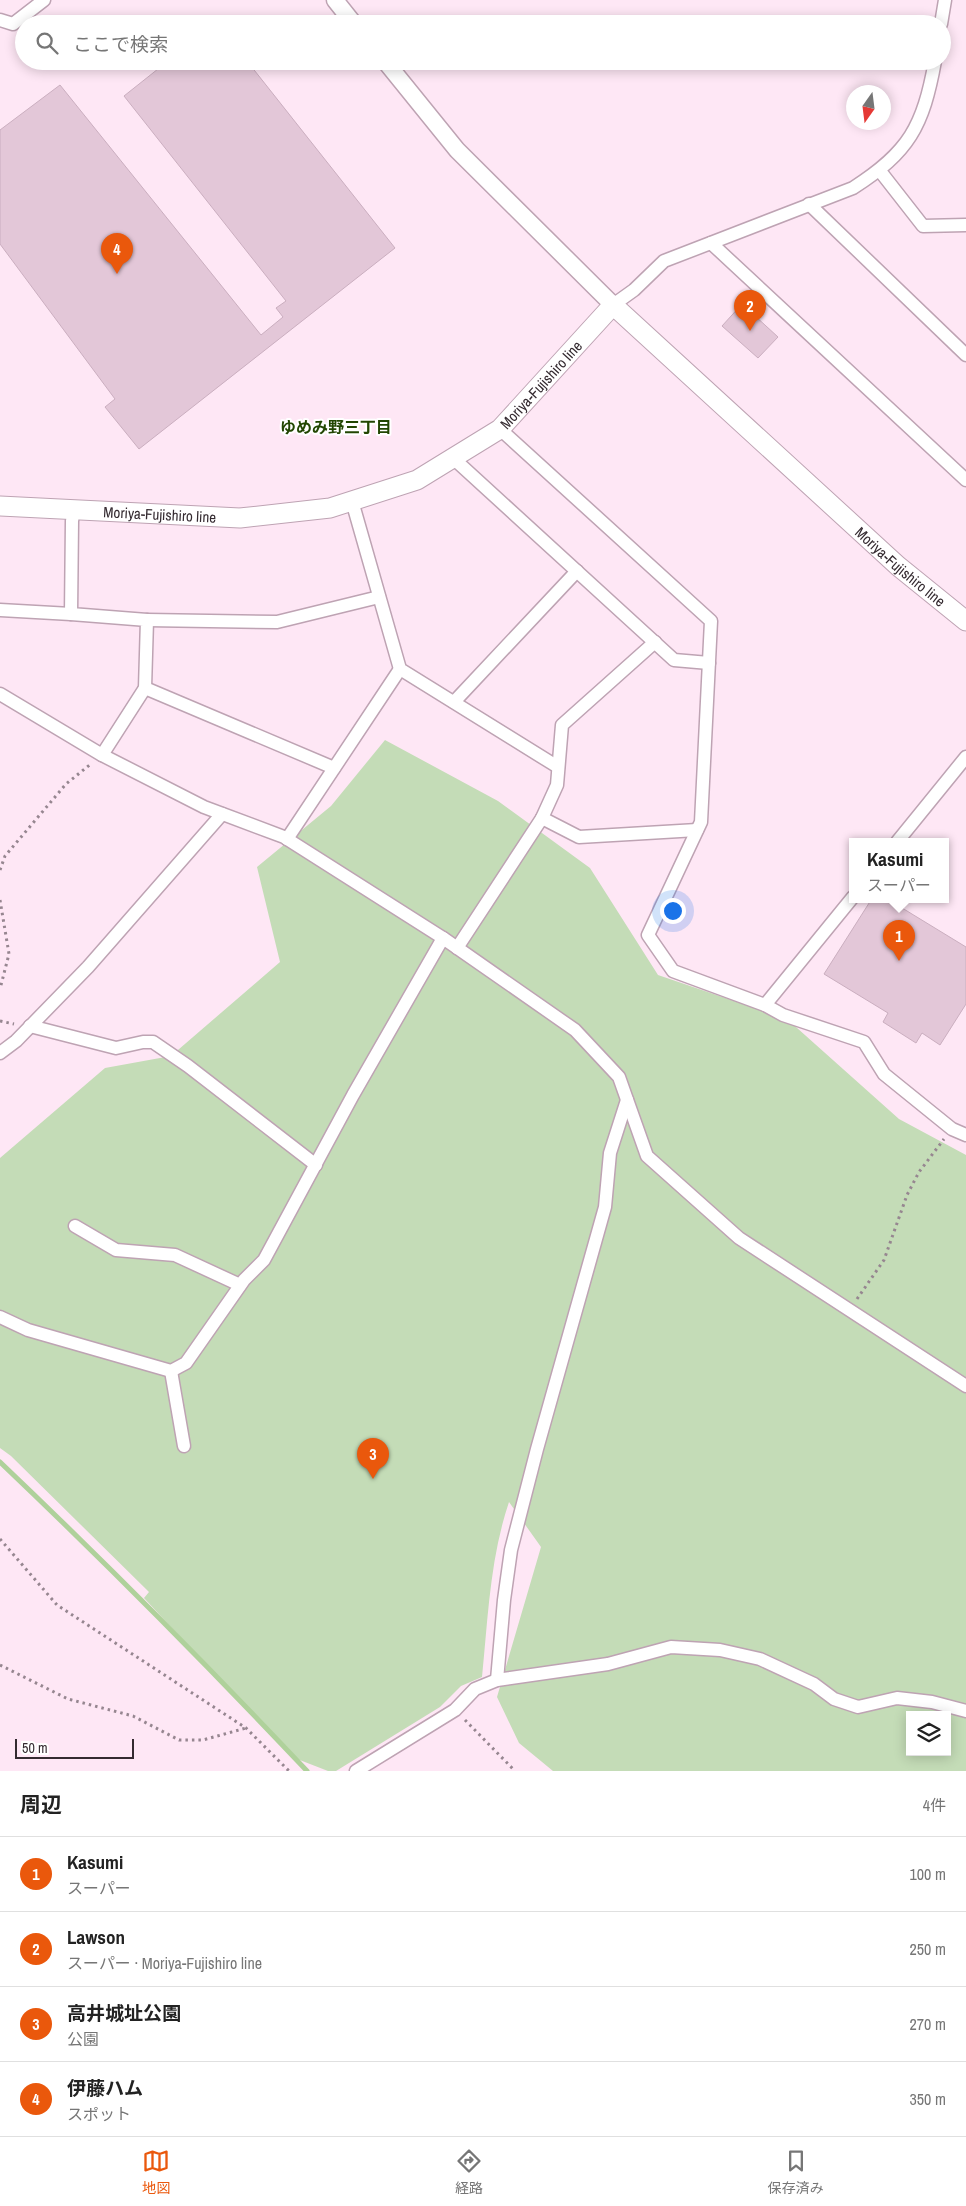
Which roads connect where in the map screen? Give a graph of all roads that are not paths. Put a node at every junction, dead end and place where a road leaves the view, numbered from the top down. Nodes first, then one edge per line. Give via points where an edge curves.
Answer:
1 (44, 0) edge
2 (335, 0) edge
3 (945, 0) edge
4 (25, 15) edge
5 (347, 15) edge
6 (942, 15) edge
7 (0, 20) edge
8 (15, 22) edge
9 (391, 70) edge
10 (933, 70) edge
11 (880, 171) junction
12 (809, 204) junction
13 (966, 225) edge
14 (710, 243) junction
15 (613, 305) junction
16 (966, 354) edge
17 (500, 429) junction
18 (453, 458) junction
19 (966, 480) edge
20 (352, 500) junction
21 (0, 506) edge
22 (74, 510) junction
23 (577, 571) junction
24 (379, 597) junction
25 (0, 610) edge
26 (71, 614) junction
27 (146, 620) junction
28 (966, 621) edge
29 (655, 642) junction
30 (709, 663) junction
31 (400, 669) junction
32 (144, 688) junction
33 (0, 694) edge
34 (454, 702) junction
35 (102, 754) junction
36 (966, 758) edge
37 (558, 767) junction
38 (334, 768) junction
39 (222, 814) junction
40 (542, 818) junction
41 (697, 830) junction
42 (900, 838) edge
43 (287, 840) junction
44 (849, 902) edge
45 (443, 938) junction
46 (457, 948) junction
47 (765, 1005) junction
48 (30, 1026) junction
49 (0, 1054) edge
50 (627, 1100) junction
51 (966, 1135) edge
52 (316, 1165) junction
53 (75, 1226) dead end
54 (240, 1285) junction
55 (0, 1317) edge
56 (171, 1371) junction
57 (966, 1386) edge
58 (184, 1446) dead end
59 (497, 1680) junction
60 (966, 1710) edge
61 (356, 1771) edge

1 - 4 street
2 - 5 street
3 - 6 street
7 - 8 street
9 - 15 street via 456,150
10 - 11 street via 924,111 908,140
11 - 12 street via 852,188
11 - 13 street via 923,226
12 - 14 street
12 - 16 street
14 - 15 street via 664,261
14 - 19 street
15 - 17 main road, Moriya-Fujishiro line
15 - 28 main road, Moriya-Fujishiro line via 898,566
17 - 18 main road, Moriya-Fujishiro line
17 - 30 street via 711,621
18 - 20 main road, Moriya-Fujishiro line via 417,480
18 - 23 street
20 - 22 main road, Moriya-Fujishiro line via 330,508 240,518
20 - 24 street
21 - 22 main road, Moriya-Fujishiro line
22 - 26 street
23 - 29 street
23 - 34 street
24 - 27 street via 277,622
24 - 31 street
25 - 26 street
26 - 27 street
27 - 32 street
29 - 30 street via 674,660
29 - 37 street via 562,724
30 - 41 street via 701,822
31 - 34 street
31 - 38 street
32 - 35 street
32 - 38 street
33 - 35 street
34 - 37 street
35 - 39 street
36 - 42 street
37 - 40 street via 557,785
38 - 43 street
39 - 43 street
39 - 48 street via 88,967
40 - 41 street via 579,837
40 - 46 street
41 - 47 street via 648,935 673,971
43 - 45 street
44 - 47 street
45 - 46 street
45 - 52 street
46 - 50 street via 575,1030 619,1077
47 - 51 street via 783,1015 864,1042 884,1074 952,1129
48 - 49 street
48 - 52 street via 116,1048 153,1042
50 - 57 street via 647,1156 739,1238
50 - 59 street via 610,1153 605,1207 511,1550
52 - 54 street via 264,1260
53 - 54 street via 116,1250 175,1254
54 - 56 street via 186,1363
55 - 56 street via 28,1330
56 - 58 street
59 - 60 street via 608,1664 671,1647 720,1650 760,1659 814,1684 834,1699 858,1707 897,1698
59 - 61 street via 475,1689 455,1710

